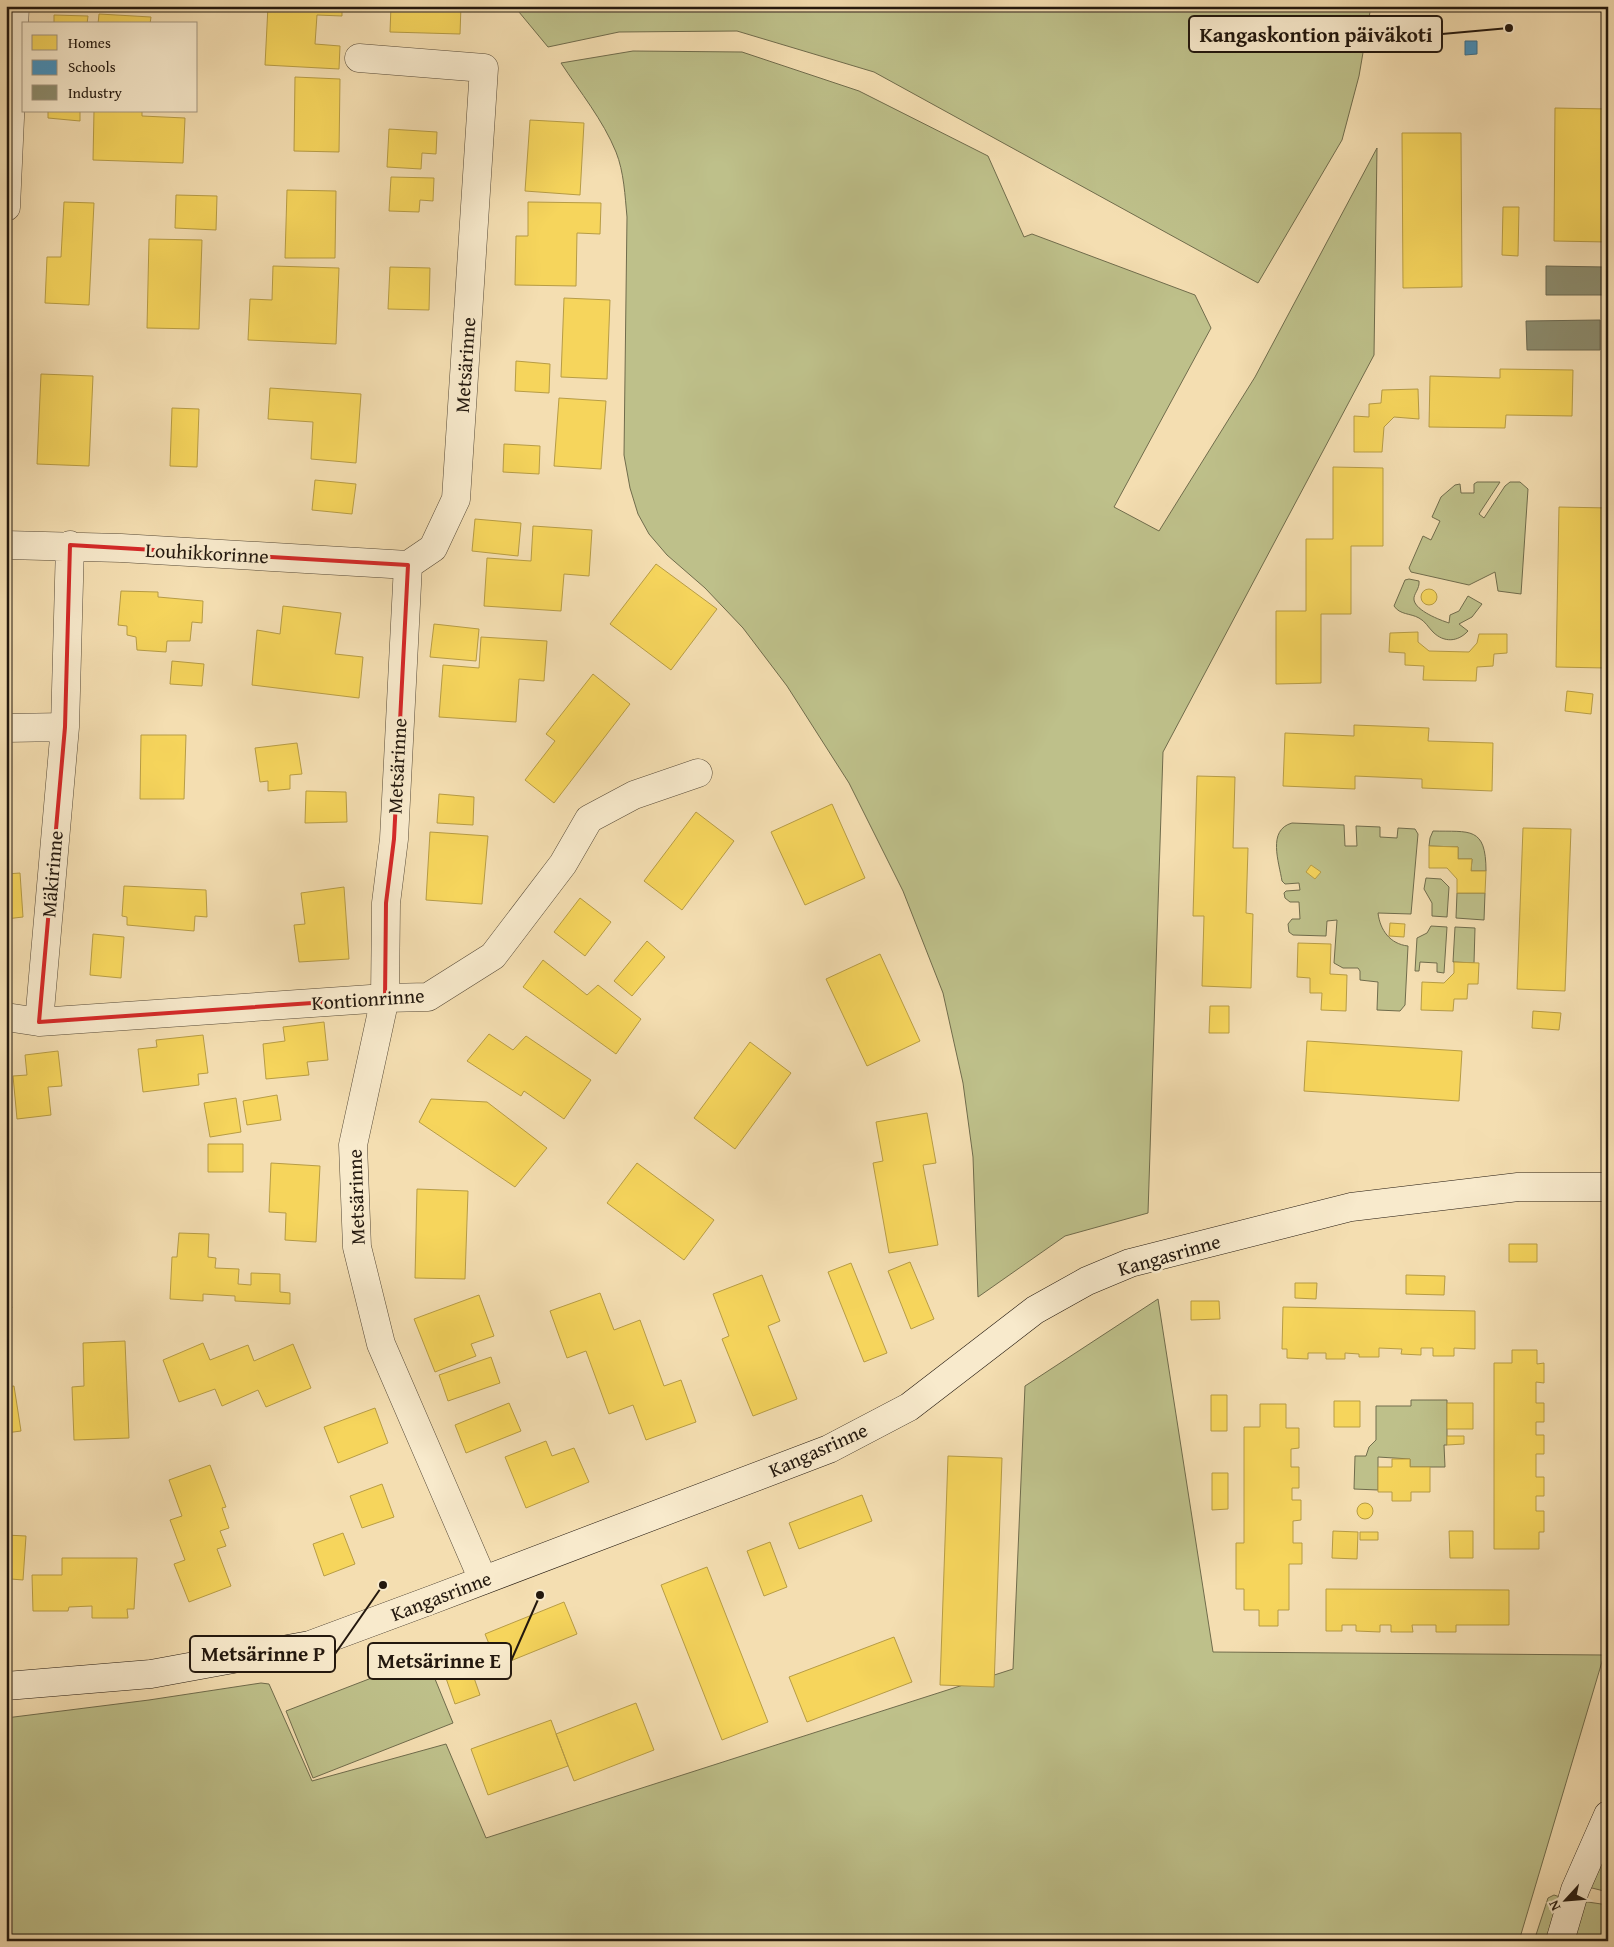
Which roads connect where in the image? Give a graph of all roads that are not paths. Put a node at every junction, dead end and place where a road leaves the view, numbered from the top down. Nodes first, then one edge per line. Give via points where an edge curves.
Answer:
1 (15, 6) edge
2 (359, 58) dead end
3 (6, 207) edge
4 (6, 545) edge
5 (70, 546) junction
6 (408, 565) junction
7 (65, 727) junction
8 (6, 728) edge
9 (698, 773) dead end
10 (385, 998) junction
11 (6, 1017) edge
12 (40, 1022) junction
13 (1608, 1187) edge
14 (483, 1580) junction
15 (6, 1686) edge
16 (1608, 1815) edge
17 (1560, 1941) edge

1 - 3 street
2 - 6 street, Metsärinne via 484,68 456,499 433,548
4 - 5 street, Louhikkorinne
5 - 6 street, Louhikkorinne
5 - 7 street, Mäkirinne
6 - 10 street, Metsärinne via 394,838 386,903
7 - 8 street
7 - 12 street, Mäkirinne
9 - 10 street, Kontionrinne via 634,795 589,819 563,864 493,956 428,997
10 - 12 street, Kontionrinne
10 - 14 street, Metsärinne via 353,1145 356,1247 381,1344
11 - 12 street, Kontionrinne
13 - 14 street, Kangasrinne via 1518,1187 1351,1207 1130,1264 1087,1281 1035,1310 909,1407 829,1449
14 - 15 street, Kangasrinne via 310,1645 151,1674
16 - 17 street via 1576,1890

